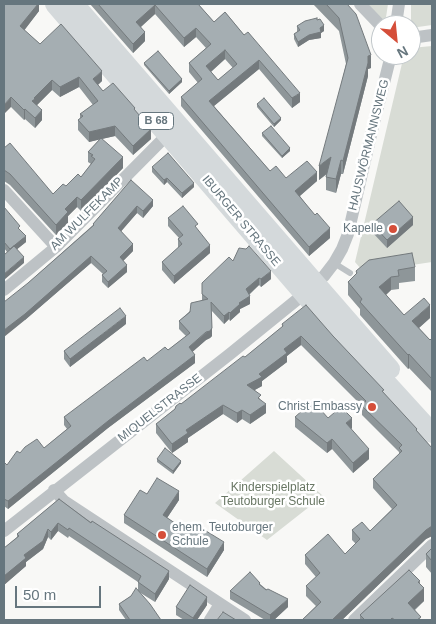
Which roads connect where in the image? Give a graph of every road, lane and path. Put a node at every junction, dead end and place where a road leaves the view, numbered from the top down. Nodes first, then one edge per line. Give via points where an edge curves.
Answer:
1 (55, 4) edge
2 (74, 4) edge
3 (360, 4) edge
4 (371, 16) edge
5 (389, 65) edge
6 (168, 134) junction
7 (4, 190) edge
8 (56, 247) junction
9 (334, 263) junction
10 (350, 273) dead end
11 (310, 289) junction
12 (4, 290) edge
13 (432, 414) edge
14 (432, 432) edge
15 (54, 490) junction
16 (4, 531) edge
17 (432, 545) edge
18 (220, 604) junction
19 (210, 620) edge
20 (245, 620) edge
21 (354, 620) edge

1 - 6 main road, IBURGER STRASSE / B 68
2 - 11 main road, IBURGER STRASSE / B 68
3 - 4 street
5 - 9 street, HAUSWÖRMANNSWEG via 348,234
6 - 8 street, AM WULFEKAMP
6 - 11 main road, IBURGER STRASSE / B 68
7 - 8 street
8 - 12 street, AM WULFEKAMP
9 - 10 lane
9 - 11 street, HAUSWÖRMANNSWEG
11 - 13 main road, IBURGER STRASSE / B 68
11 - 14 main road, IBURGER STRASSE / B 68 via 342,338
11 - 15 street, MIQUELSTRASSE
15 - 16 street, MIQUELSTRASSE
15 - 18 street via 64,501
17 - 21 street
18 - 19 street
18 - 20 street

